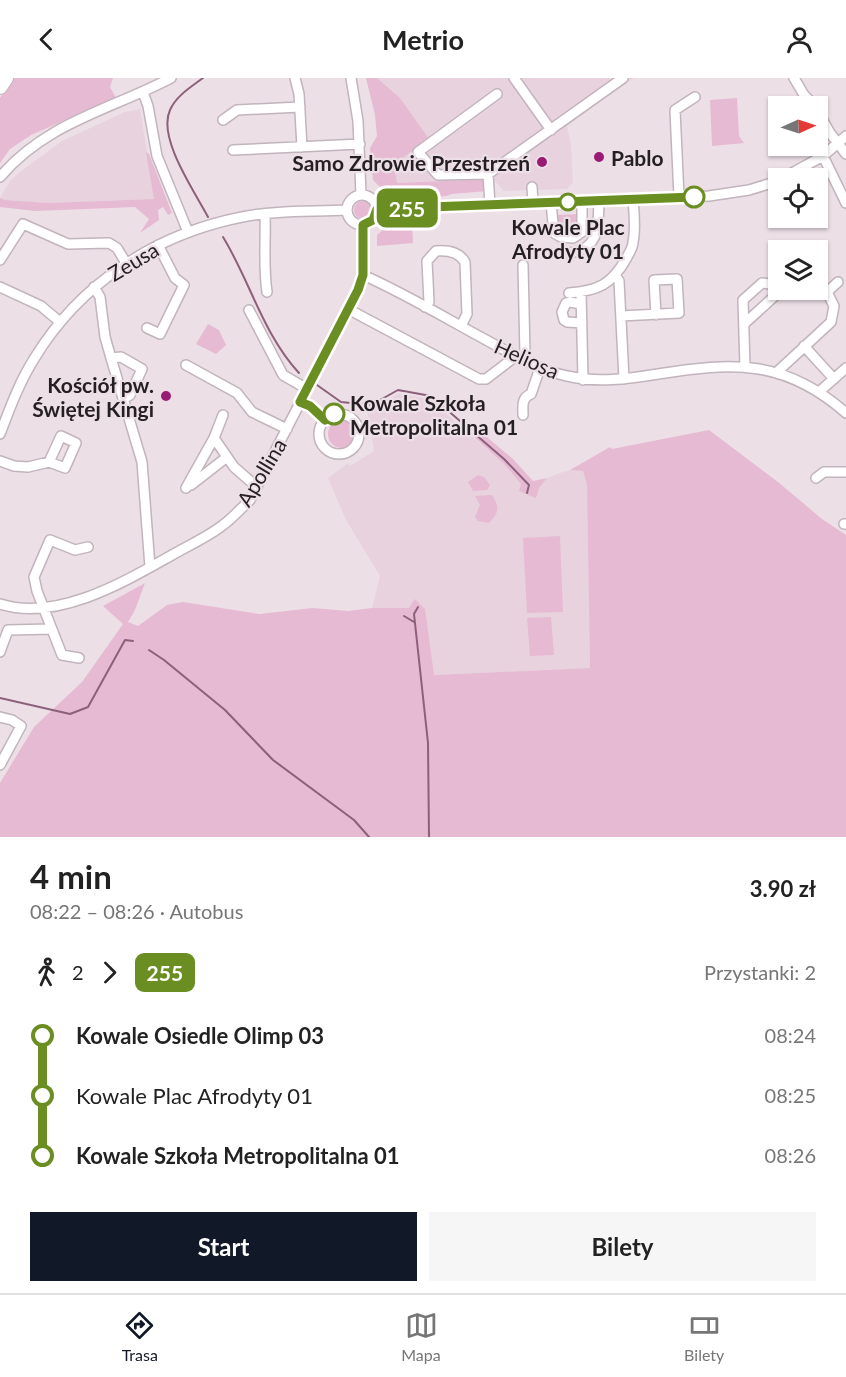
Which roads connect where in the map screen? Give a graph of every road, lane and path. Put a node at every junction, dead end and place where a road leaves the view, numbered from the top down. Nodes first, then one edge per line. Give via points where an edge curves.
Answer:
1 (6, 78) edge
2 (171, 78) edge
3 (295, 78) edge
4 (351, 78) edge
5 (514, 78) edge
6 (622, 78) edge
7 (794, 78) edge
8 (0, 87) edge
9 (143, 93) junction
10 (496, 94) dead end
11 (805, 96) edge
12 (695, 97) dead end
13 (300, 107) junction
14 (223, 120) dead end
15 (828, 128) edge
16 (551, 130) junction
17 (846, 136) edge
18 (360, 144) junction
19 (838, 144) junction
20 (302, 147) junction
21 (233, 150) dead end
22 (828, 152) edge
23 (846, 154) edge
24 (823, 156) joint
25 (801, 168) edge
26 (488, 174) junction
27 (0, 177) edge
28 (768, 185) edge
29 (532, 187) dead end
30 (362, 195) junction
31 (679, 197) junction
32 (633, 199) junction
33 (582, 201) junction
34 (599, 201) junction
35 (551, 203) junction
36 (846, 203) edge
37 (533, 204) junction
38 (490, 205) junction
39 (377, 209) junction
40 (347, 210) junction
41 (265, 214) junction
42 (363, 225) junction
43 (188, 232) junction
44 (158, 245) junction
45 (568, 253) dead end
46 (0, 260) edge
47 (126, 263) junction
48 (523, 265) dead end
49 (363, 275) junction
50 (615, 275) junction
51 (569, 282) dead end
52 (838, 282) dead end
53 (0, 287) edge
54 (94, 287) junction
55 (267, 292) dead end
56 (581, 292) junction
57 (570, 297) junction
58 (581, 304) junction
59 (425, 307) junction
60 (348, 309) junction
61 (249, 310) dead end
62 (656, 315) junction
63 (621, 316) junction
64 (60, 322) junction
65 (582, 323) junction
66 (744, 324) junction
67 (461, 326) junction
68 (147, 328) dead end
69 (804, 346) junction
70 (111, 358) junction
71 (519, 358) junction
72 (186, 365) dead end
73 (745, 367) junction
74 (540, 368) junction
75 (846, 368) edge
76 (777, 372) junction
77 (624, 379) junction
78 (834, 379) junction
79 (584, 380) junction
80 (307, 389) junction
81 (820, 392) junction
82 (123, 399) junction
83 (300, 402) junction
84 (846, 413) edge
85 (223, 415) dead end
86 (524, 415) dead end
87 (325, 420) junction
88 (287, 429) junction
89 (0, 434) edge
90 (214, 438) junction
91 (227, 457) junction
92 (0, 461) edge
93 (49, 462) dead end
94 (846, 472) edge
95 (816, 478) dead end
96 (257, 487) junction
97 (88, 548) dead end
98 (150, 567) junction
99 (0, 604) edge
100 (43, 607) junction
101 (51, 629) junction
102 (0, 652) edge
103 (79, 658) dead end
104 (0, 717) edge
105 (0, 765) edge

1 - 8 highway
2 - 9 street
3 - 13 street
4 - 18 street
5 - 16 street
6 - 16 street
7 - 11 street
9 - 27 street via 42,138
9 - 43 street via 157,156
10 - 26 street via 418,152 438,175
12 - 31 street via 675,110
13 - 14 street via 237,110
13 - 20 street
15 - 19 street
16 - 26 street
17 - 19 street
18 - 20 street
18 - 30 street
19 - 22 street
19 - 23 street
20 - 21 street
24 - 25 street
24 - 36 street
26 - 38 street
28 - 31 street via 723,195
29 - 37 street
30 - 39 street via 372,199
30 - 40 street via 351,200
31 - 32 street
32 - 34 street
32 - 50 street via 633,242
33 - 34 street
33 - 35 street
33 - 35 street via 582,232 573,238 554,233
34 - 45 street via 598,227 592,241
35 - 37 street
37 - 38 street
38 - 39 street
39 - 42 street via 373,220
40 - 41 street, Zeusa
40 - 42 street via 352,221
41 - 43 street, Zeusa
41 - 55 street
42 - 49 street, Apollina
43 - 44 street, Zeusa
44 - 47 street, Zeusa
44 - 68 street via 175,278 184,285 160,334
46 - 47 street via 23,224 68,244 114,244
47 - 54 street, Zeusa
48 - 71 street via 525,355
49 - 59 street, Heliosa
49 - 60 street, Apollina
50 - 56 street via 599,287
50 - 63 street via 619,281
51 - 57 street
52 - 69 street via 826,292 834,306 831,322
53 - 64 street via 41,306
54 - 64 street, Zeusa
54 - 70 street via 100,297
56 - 57 street
56 - 58 street
57 - 58 street
57 - 65 street via 563,308 564,320
58 - 65 street
59 - 67 street, Heliosa
59 - 67 street via 429,302 427,261 436,251 453,252 465,262 467,314
60 - 71 street via 478,379 486,379
60 - 80 street, Apollina
61 - 80 street via 283,375
62 - 62 street via 679,314 677,279 654,280
62 - 63 street
63 - 77 street
64 - 89 street, Zeusa via 16,391
65 - 79 street
66 - 66 street via 778,293 770,284 762,283 742,300
66 - 73 street
67 - 71 street, Heliosa
69 - 76 street
69 - 78 street
70 - 82 street
70 - 82 street via 120,357 142,369
71 - 74 street, Heliosa
72 - 88 street via 237,393 252,412
73 - 76 street, Heliosa
73 - 77 street, Heliosa via 701,367
74 - 79 street, Heliosa
74 - 86 street via 531,394 523,401
75 - 78 street
76 - 81 street, Heliosa
77 - 79 street, Heliosa
78 - 81 street
80 - 83 street, Apollina
81 - 84 street, Heliosa
82 - 98 street via 142,462
83 - 87 street
83 - 88 street, Apollina
85 - 90 street
87 - 87 street via 320,429 325,448 343,454 352,450 360,433 355,422 346,415 334,414
88 - 96 street, Apollina
90 - 91 street
90 - 91 street via 186,488
91 - 96 street
92 - 93 street via 28,467
94 - 95 street via 824,472
96 - 98 street, Apollina via 250,500 224,525
97 - 100 street via 75,550 50,540 34,577
98 - 100 street, Apollina via 84,599
99 - 100 street, Apollina via 11,608
100 - 101 street
101 - 102 street via 8,630
101 - 103 street via 62,655
104 - 105 street via 21,726

